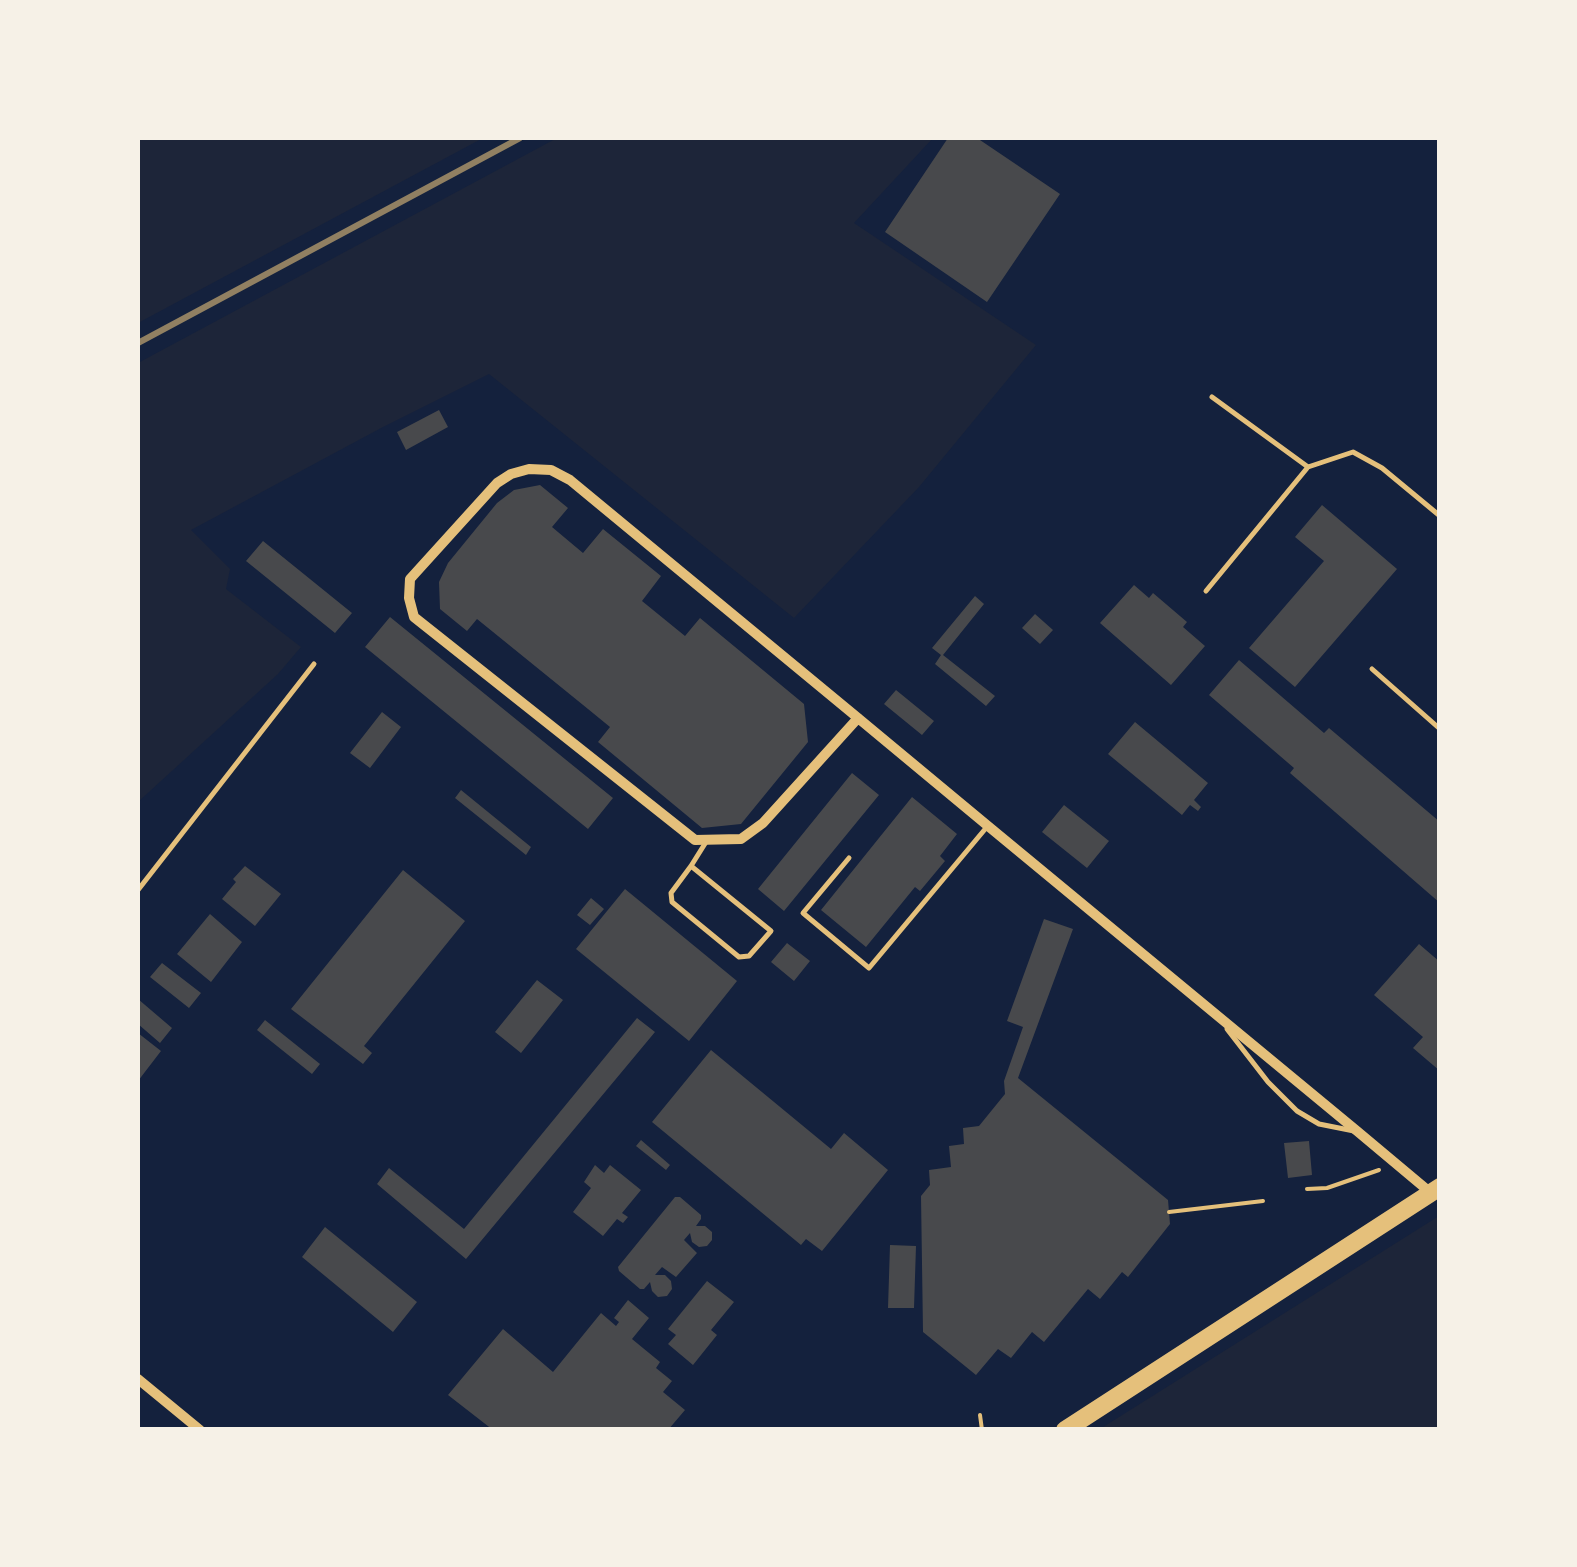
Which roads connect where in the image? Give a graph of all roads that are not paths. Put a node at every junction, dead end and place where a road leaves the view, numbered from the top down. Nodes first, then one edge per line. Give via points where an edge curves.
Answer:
1 (1212, 397) dead end
2 (1308, 467) junction
3 (1440, 516) edge
4 (1206, 590) dead end
5 (314, 664) dead end
6 (1372, 669) dead end
7 (858, 718) junction
8 (1440, 728) edge
9 (988, 826) junction
10 (708, 840) junction
11 (850, 858) dead end
12 (691, 866) junction
13 (138, 890) edge
14 (1216, 1015) junction
15 (1357, 1131) junction
16 (1435, 1190) edge
17 (138, 1379) edge
18 (200, 1430) edge
19 (1066, 1430) edge

1 - 2 lane
2 - 3 lane via 1352,452
2 - 4 lane
5 - 13 lane
6 - 8 lane
7 - 9 street
7 - 10 street via 764,823 741,839
7 - 10 street via 570,480 529,469 498,482 410,580 414,616 695,840
9 - 11 lane via 869,968 803,913
9 - 14 street
10 - 12 lane
12 - 12 lane via 670,892 672,902 739,958 749,956 771,931
14 - 15 street
14 - 15 lane via 1297,1111 1320,1124
15 - 16 street
16 - 19 main road
17 - 18 street

